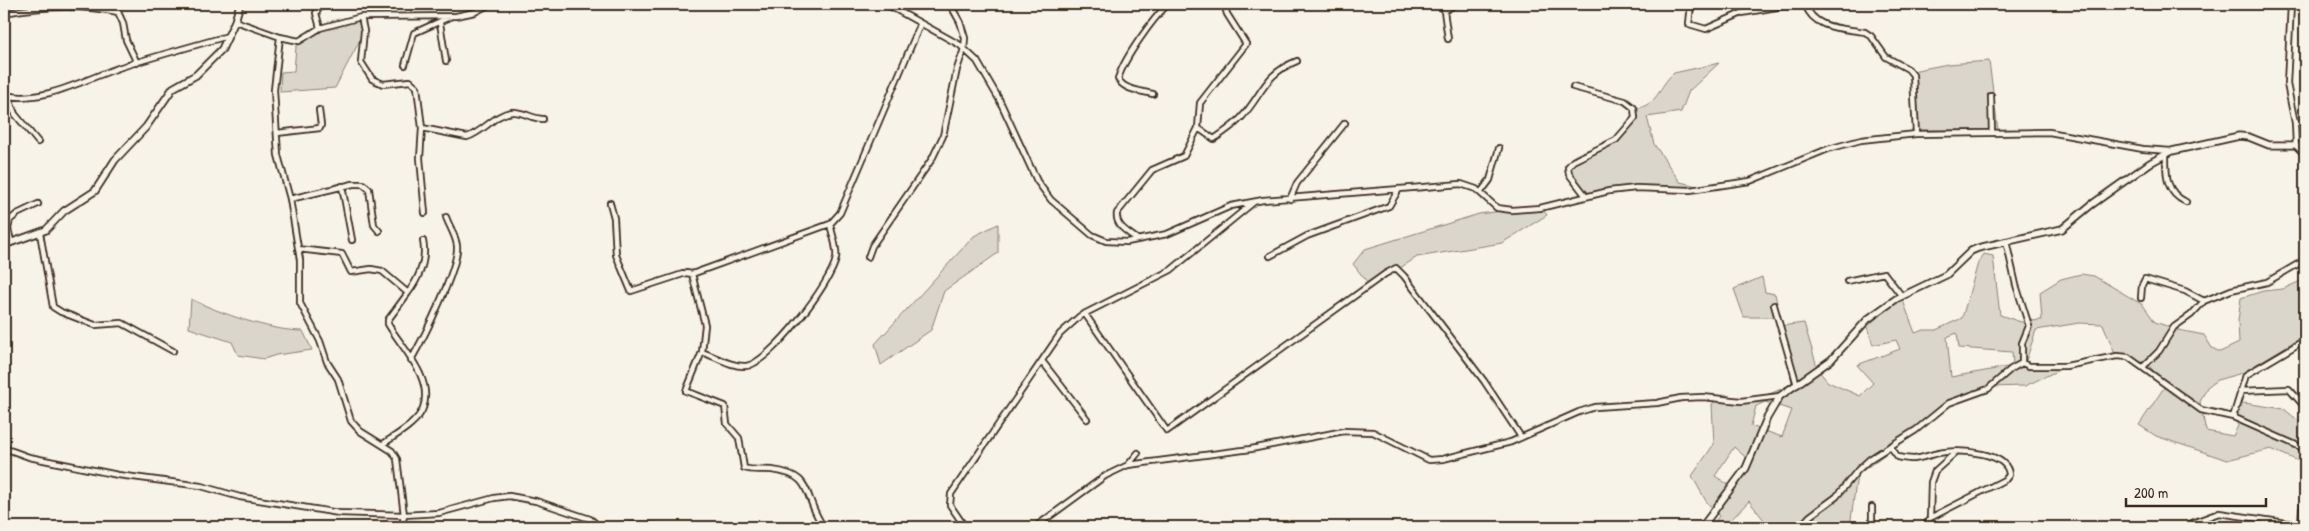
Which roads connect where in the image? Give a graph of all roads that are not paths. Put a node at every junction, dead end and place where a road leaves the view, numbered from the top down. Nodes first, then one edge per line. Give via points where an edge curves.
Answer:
1 (240, 4) edge
2 (322, 4) edge
3 (490, 4) edge
4 (886, 4) edge
5 (950, 4) edge
6 (1168, 4) edge
7 (1224, 4) edge
8 (1456, 4) edge
9 (1691, 4) edge
10 (1795, 4) edge
11 (1805, 4) edge
12 (2291, 4) edge
13 (4, 13) edge
14 (452, 16) junction
15 (361, 17) junction
16 (235, 21) junction
17 (440, 23) junction
18 (920, 24) junction
19 (320, 28) junction
20 (228, 36) junction
21 (280, 37) junction
22 (1448, 39) dead end
23 (964, 48) junction
24 (446, 61) dead end
25 (1297, 61) dead end
26 (137, 63) junction
27 (405, 65) dead end
28 (1573, 87) dead end
29 (1153, 94) dead end
30 (6, 95) edge
31 (1991, 96) dead end
32 (319, 110) dead end
33 (543, 119) dead end
34 (2305, 122) edge
35 (1345, 123) dead end
36 (2295, 124) junction
37 (422, 128) junction
38 (1198, 128) junction
39 (277, 133) junction
40 (1992, 133) junction
41 (1916, 134) junction
42 (38, 142) dead end
43 (2296, 145) junction
44 (1500, 148) dead end
45 (2168, 153) junction
46 (2305, 154) edge
47 (342, 186) junction
48 (1399, 189) junction
49 (1481, 192) junction
50 (1586, 196) junction
51 (290, 199) junction
52 (1290, 199) junction
53 (1255, 201) junction
54 (610, 202) dead end
55 (2186, 202) dead end
56 (38, 204) dead end
57 (425, 213) dead end
58 (446, 217) dead end
59 (830, 224) junction
60 (379, 231) dead end
61 (40, 232) junction
62 (1137, 239) junction
63 (352, 240) dead end
64 (11, 241) junction
65 (423, 241) dead end
66 (2006, 241) junction
67 (4, 245) edge
68 (298, 249) junction
69 (1270, 256) dead end
70 (868, 257) dead end
71 (2305, 260) edge
72 (692, 274) junction
73 (1847, 281) dead end
74 (408, 293) junction
75 (1901, 295) junction
76 (2141, 298) dead end
77 (2204, 301) junction
78 (1774, 305) dead end
79 (1085, 314) junction
80 (2305, 340) edge
81 (173, 351) dead end
82 (702, 352) junction
83 (411, 360) junction
84 (1042, 361) junction
85 (2022, 363) junction
86 (2143, 367) junction
87 (1797, 385) junction
88 (2240, 391) junction
89 (1780, 396) junction
90 (2305, 407) edge
91 (2233, 417) junction
92 (1088, 419) dead end
93 (1521, 438) junction
94 (383, 444) junction
95 (1890, 446) junction
96 (4, 448) edge
97 (2305, 449) edge
98 (1956, 452) junction
99 (1138, 453) dead end
100 (1128, 466) junction
101 (2305, 498) edge
102 (1872, 506) dead end
103 (404, 516) junction
104 (1930, 518) junction
105 (2192, 522) dead end
106 (2302, 526) edge
107 (402, 527) edge
108 (594, 527) edge
109 (667, 527) edge
110 (806, 527) edge
111 (965, 527) edge
112 (1035, 527) edge
113 (1702, 527) edge
114 (1800, 527) edge
115 (1872, 527) edge
116 (1925, 527) edge

1 - 16 street
2 - 19 street via 316,13
3 - 14 street via 475,12
4 - 18 street
5 - 23 street via 960,22 965,38
6 - 29 street via 1138,42 1121,68 1118,79 1121,85
7 - 38 street via 1246,44 1200,103
8 - 22 street via 1444,11
9 - 10 street via 1689,24 1706,29 1742,13
11 - 41 street via 1812,18 1818,22 1865,32 1886,57 1908,69 1914,81
12 - 36 street via 2287,84
13 - 26 street via 69,6 118,12
14 - 15 street
14 - 17 street
15 - 19 street
15 - 37 street via 364,31 362,65 379,84 406,80 415,84
16 - 20 street
16 - 21 street
17 - 24 street
17 - 27 street via 412,36
18 - 23 street
18 - 59 street via 840,213
19 - 21 street via 299,41
20 - 26 street
20 - 61 street via 222,49 205,68 166,95 146,127 115,160 95,191 70,207 51,227
21 - 39 street via 274,83
23 - 62 street via 987,77 1029,168 1051,200 1092,235 1115,242
23 - 70 street via 935,152 872,246
25 - 38 street via 1271,76 1240,119 1214,140
26 - 30 street via 50,92
28 - 50 street via 1625,101 1634,108 1635,118 1616,140 1573,161 1568,167
30 - 42 street via 18,119
31 - 40 street
32 - 39 street via 320,128
33 - 37 street via 519,112 506,113 467,137
34 - 36 street
35 - 52 street via 1297,183
36 - 43 street
37 - 57 street via 420,158
38 - 62 street via 1184,156 1152,170 1117,213 1119,224
39 - 51 street via 278,155
40 - 41 street
40 - 45 street via 2049,132
41 - 50 street via 1861,140 1828,149 1750,182 1690,190 1636,188
43 - 45 street via 2269,145 2239,136
43 - 46 street
44 - 49 street via 1490,180
45 - 55 street via 2165,177 2168,188
45 - 66 street via 2091,205 2070,225
47 - 51 street
47 - 60 street via 358,183 367,186 374,225
47 - 63 street
48 - 49 street via 1462,184
48 - 52 street
48 - 69 street via 1389,206 1307,236
49 - 50 street via 1497,208 1504,210 1540,208
51 - 68 street
52 - 53 street
53 - 62 street via 1222,209 1168,234
53 - 79 street via 1170,270
54 - 72 street via 616,255 631,290
56 - 64 street via 10,220
58 - 83 street via 457,246 453,266
59 - 72 street
59 - 82 street via 836,258 822,287 775,348 755,364 746,366
61 - 64 street
61 - 81 street via 53,307 95,325 122,323
64 - 67 street
65 - 74 street via 422,266
66 - 75 street via 1971,251 1946,275
66 - 85 street via 2029,326 2022,343
68 - 74 street via 342,254 351,272 382,271
68 - 94 street via 302,309 338,379 351,421 360,431
71 - 77 street via 2267,282 2231,290
72 - 82 street via 705,325
73 - 75 street via 1884,273
74 - 83 street via 387,323
75 - 87 street via 1868,319 1831,360
76 - 77 street via 2146,279 2185,291
77 - 86 street via 2174,328 2159,351
78 - 87 street
79 - 84 street via 1060,334
79 - 93 street via 1167,431 1396,268 1484,381
80 - 88 street via 2246,375
82 - 110 street via 686,391 725,406 727,424 739,438 744,468 786,472 798,477 820,521 818,525
83 - 94 street via 424,386 423,408 415,419
84 - 92 street
84 - 111 street via 951,494 950,505
85 - 86 street via 2029,366 2066,366 2124,356
85 - 95 street via 1988,389 1949,403
86 - 91 street via 2202,410
87 - 89 street
88 - 90 street via 2289,389
88 - 91 street
89 - 93 street via 1741,400 1688,398 1595,407
89 - 113 street via 1746,468
91 - 97 street
93 - 100 street via 1428,460 1373,432 1344,431 1251,449
94 - 103 street via 397,458
95 - 98 street via 1896,456 1907,458
95 - 114 street via 1866,462 1844,490
96 - 103 street via 50,462 141,480 201,486 310,510 358,516
98 - 104 street via 1935,471 1930,482
98 - 104 street via 1975,452 1994,458 2004,465 2009,475 2006,480
99 - 100 street
100 - 112 street via 1105,476
101 - 106 street
102 - 115 street
103 - 107 street
103 - 108 street via 444,512 509,496 536,501 590,519
104 - 116 street
105 - 106 street via 2219,513
108 - 109 street

